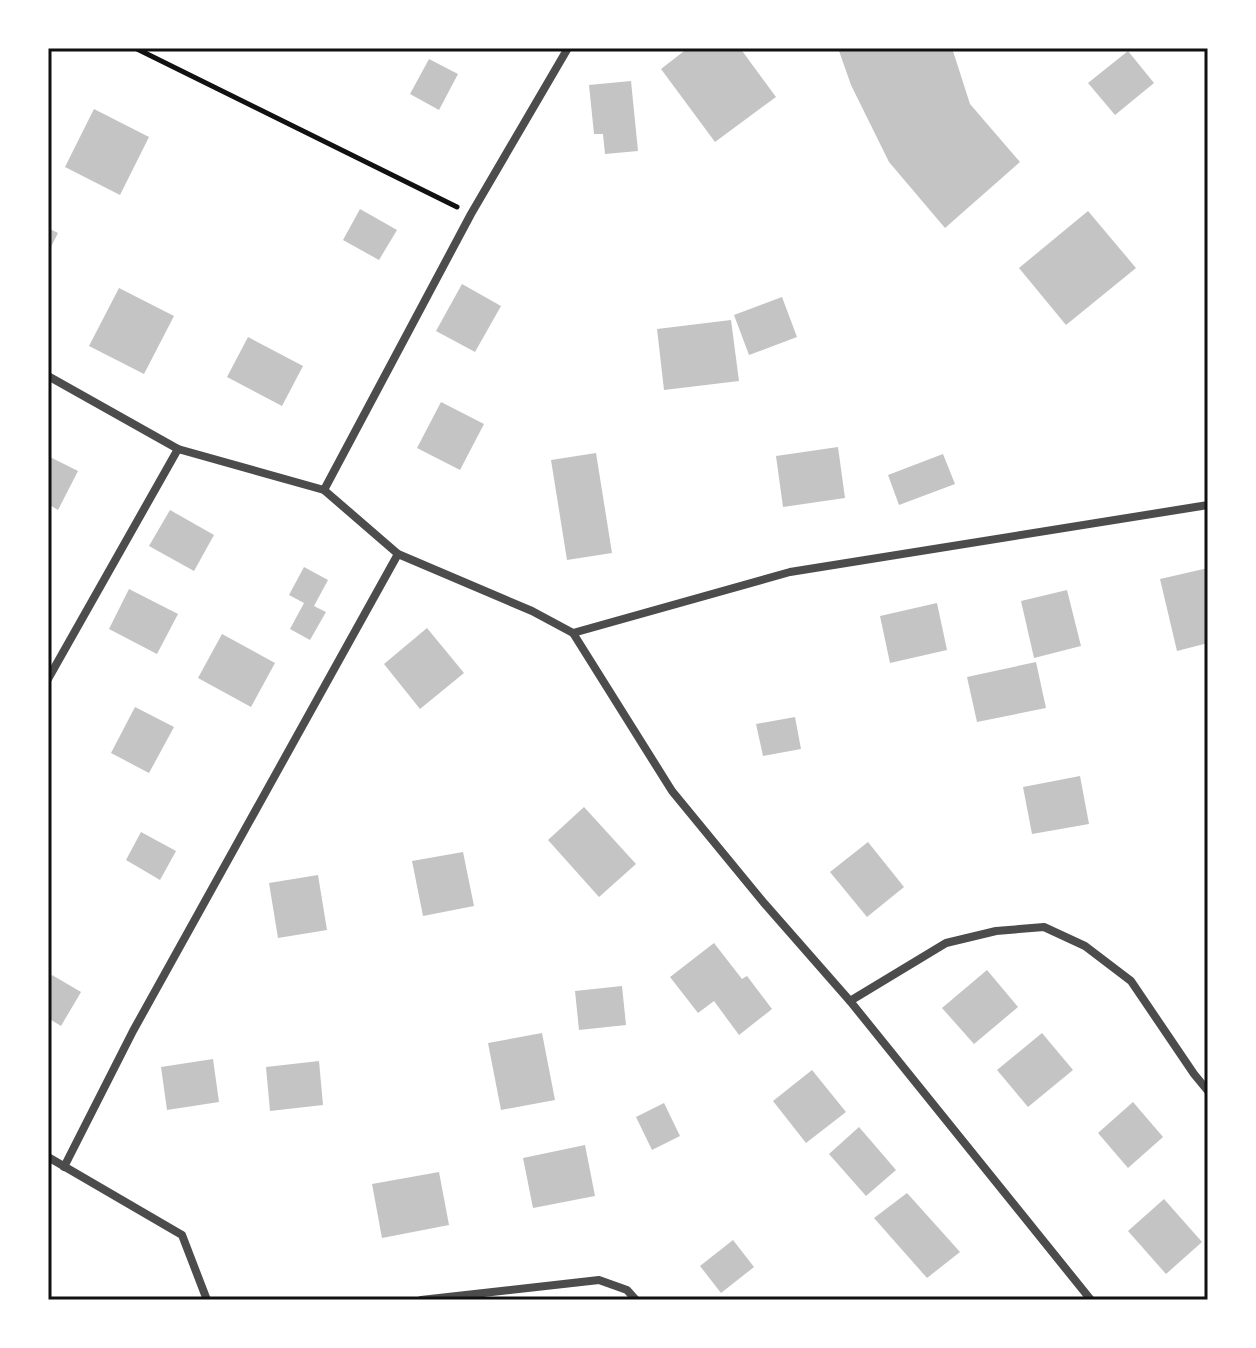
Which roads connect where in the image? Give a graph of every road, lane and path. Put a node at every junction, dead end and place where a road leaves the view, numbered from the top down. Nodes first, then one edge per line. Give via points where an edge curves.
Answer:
1 (135, 48) edge
2 (568, 48) edge
3 (471, 214) junction
4 (48, 376) edge
5 (178, 449) junction
6 (324, 490) junction
7 (1208, 505) edge
8 (398, 554) junction
9 (573, 633) junction
10 (48, 679) edge
11 (850, 1001) junction
12 (1208, 1091) edge
13 (48, 1157) edge
14 (64, 1167) junction
15 (207, 1300) edge
16 (421, 1300) edge
17 (636, 1300) edge
18 (1091, 1300) edge

1 - 3 path
2 - 3 street
3 - 6 street
4 - 5 street
5 - 6 street
5 - 10 street
6 - 8 street
7 - 9 street via 790,572
8 - 9 street
8 - 14 street via 133,1031
9 - 11 street via 672,791
11 - 12 street via 946,943 1044,927 1085,946 1131,981
11 - 18 street
13 - 14 street
14 - 15 street via 182,1235
16 - 17 street via 599,1280 627,1290

